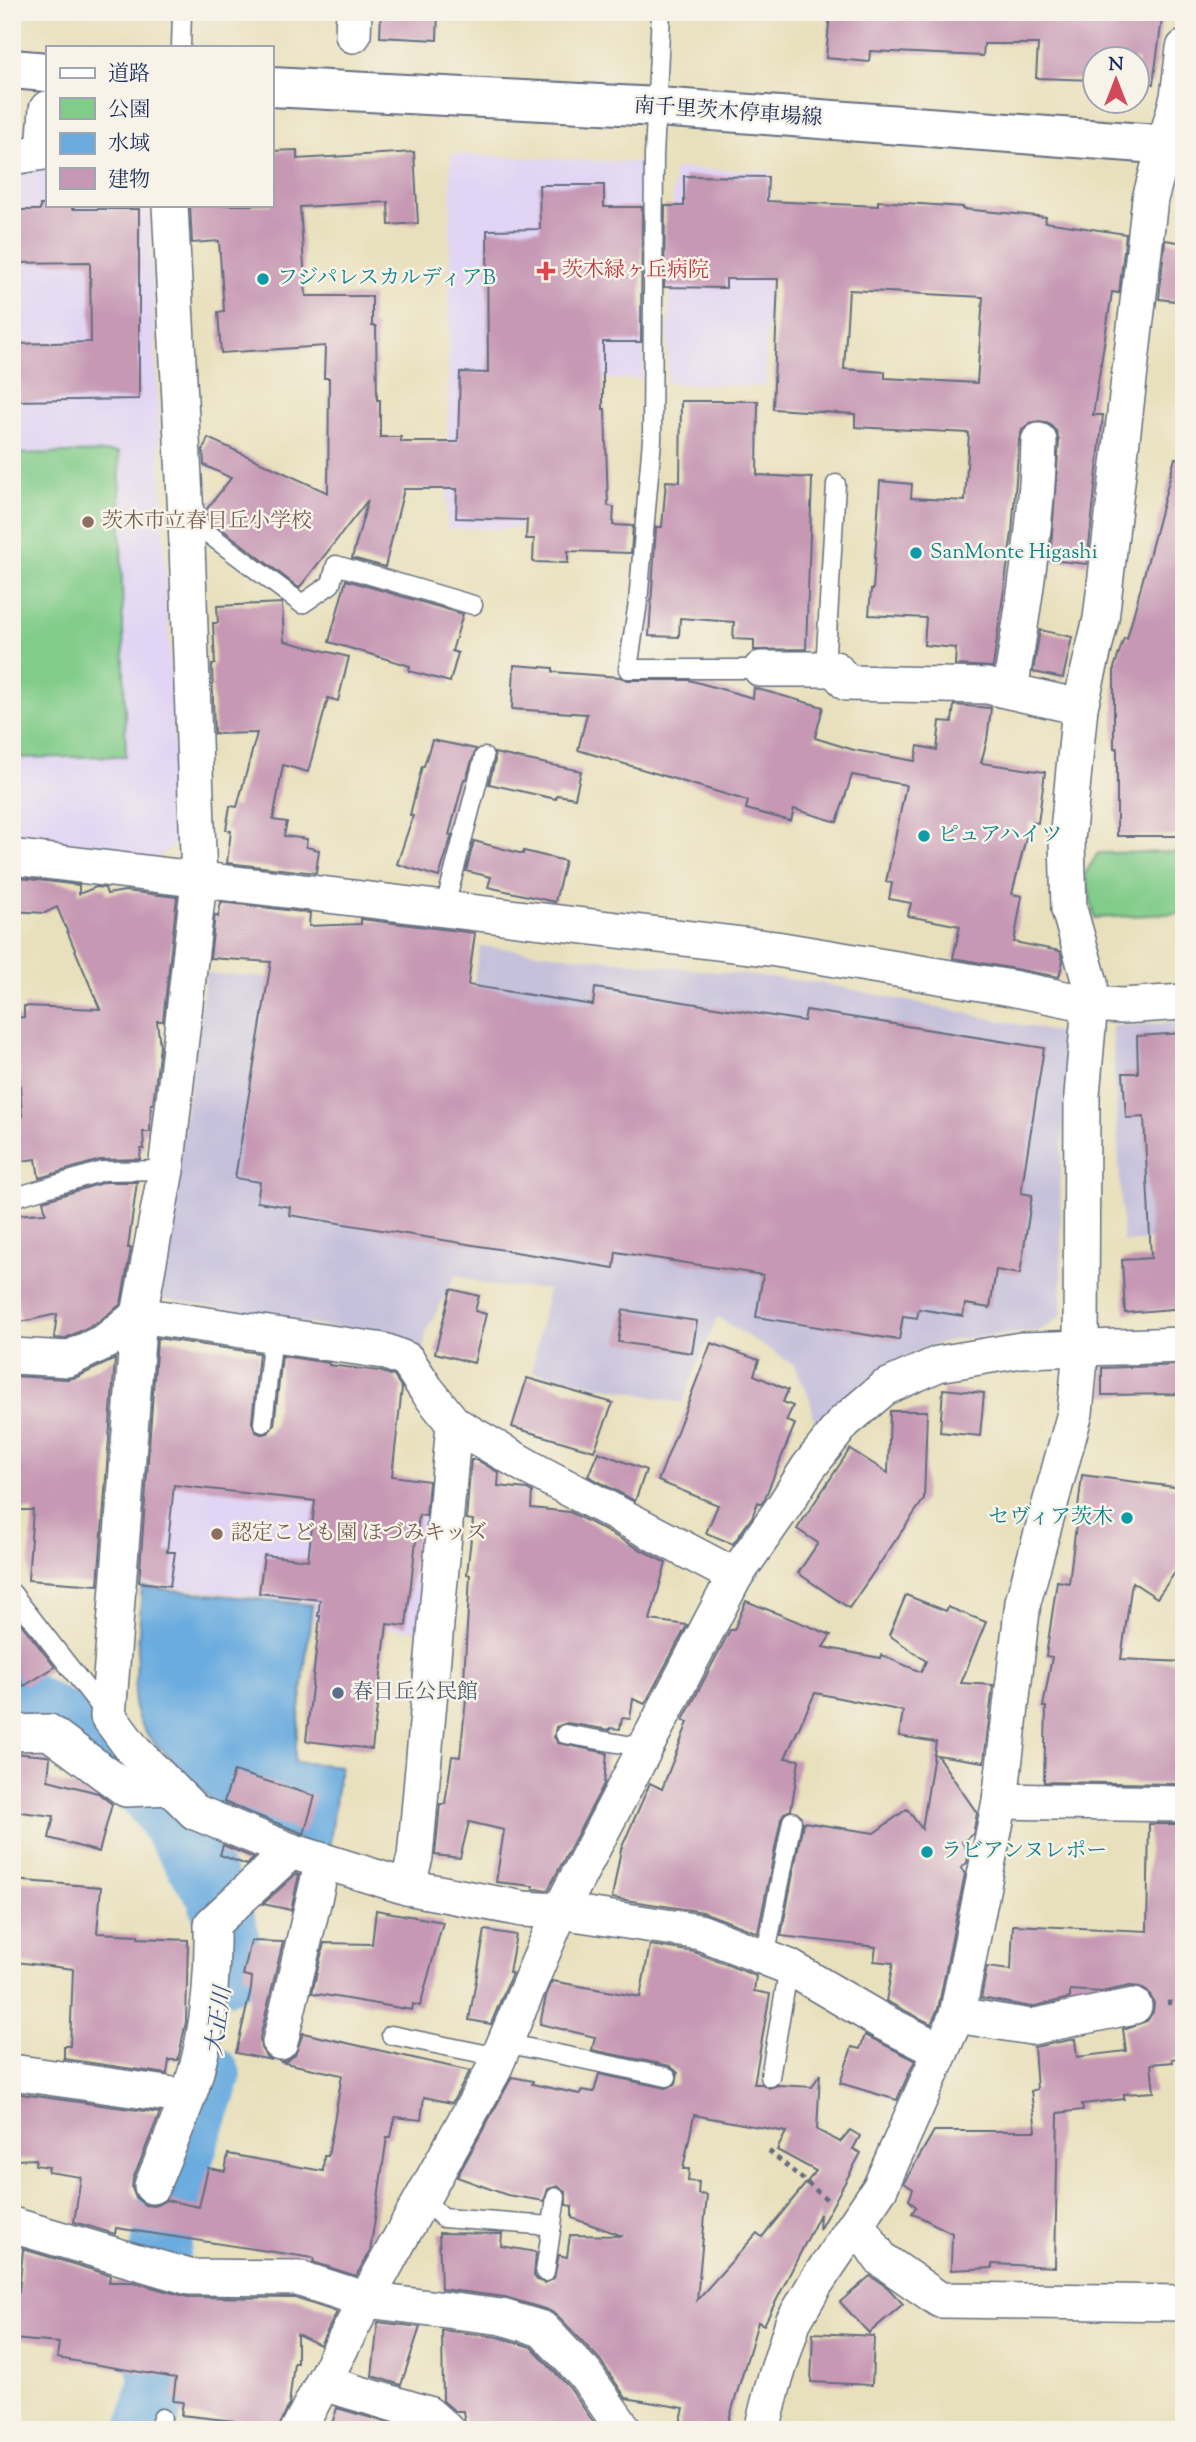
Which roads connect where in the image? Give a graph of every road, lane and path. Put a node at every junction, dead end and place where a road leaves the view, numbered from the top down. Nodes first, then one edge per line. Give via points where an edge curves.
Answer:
1 (182, 12) edge
2 (661, 12) edge
3 (181, 46) edge
4 (1184, 48) edge
5 (12, 69) edge
6 (46, 72) edge
7 (273, 87) edge
8 (657, 107) junction
9 (46, 123) edge
10 (1173, 146) edge
11 (12, 157) edge
12 (170, 206) edge
13 (1040, 441) dead end
14 (836, 484) dead end
15 (186, 517) junction
16 (473, 605) dead end
17 (761, 669) joint
18 (825, 669) junction
19 (1010, 691) junction
20 (1080, 707) junction
21 (484, 757) dead end
22 (12, 857) edge
23 (199, 881) junction
24 (444, 910) junction
25 (1184, 1002) edge
26 (1090, 1004) junction
27 (166, 1170) junction
28 (12, 1198) edge
29 (139, 1315) junction
30 (273, 1335) junction
31 (1184, 1345) edge
32 (1081, 1349) junction
33 (12, 1356) edge
34 (263, 1423) dead end
35 (454, 1424) junction
36 (734, 1576) junction
37 (12, 1593) edge
38 (108, 1717) junction
39 (12, 1733) edge
40 (565, 1734) dead end
41 (645, 1748) junction
42 (151, 1788) junction
43 (1000, 1801) junction
44 (1184, 1804) edge
45 (792, 1821) dead end
46 (307, 1856) junction
47 (407, 1887) junction
48 (560, 1911) junction
49 (777, 1962) junction
50 (1134, 2006) dead end
51 (957, 2015) junction
52 (391, 2035) dead end
53 (280, 2042) dead end
54 (502, 2050) junction
55 (941, 2052) junction
56 (12, 2072) edge
57 (667, 2077) dead end
58 (770, 2077) dead end
59 (188, 2096) junction
60 (769, 2151) dead end
61 (152, 2186) dead end
62 (556, 2197) dead end
63 (422, 2198) junction
64 (857, 2224) junction
65 (12, 2225) edge
66 (552, 2226) junction
67 (545, 2272) dead end
68 (366, 2300) junction
69 (1184, 2303) edge
70 (323, 2383) junction
71 (298, 2430) edge
72 (446, 2430) edge
73 (624, 2430) edge
74 (762, 2430) edge

1 - 3 lane
2 - 8 lane
4 - 10 street
5 - 6 main road
7 - 8 main road, 南千里茨木停車場線
8 - 10 main road, 南千里茨木停車場線
8 - 17 lane via 652,440 628,669
9 - 11 street via 44,152
10 - 20 street via 1150,199 1101,619
12 - 15 street
13 - 19 street via 1028,575
14 - 18 lane
15 - 16 lane via 302,604 331,583 336,565
15 - 23 street
17 - 18 street
18 - 19 street via 835,669 847,683 988,686
19 - 20 street
20 - 26 street via 1067,841 1069,909 1090,982
21 - 24 lane
22 - 23 street
23 - 24 street
23 - 27 street
24 - 26 street via 776,949
25 - 26 street
26 - 32 street via 1082,1096
27 - 28 lane via 103,1171
27 - 29 street
29 - 30 street
29 - 33 street via 106,1341 68,1359
29 - 38 street
30 - 34 lane
30 - 35 street via 384,1351 407,1360
31 - 32 street
32 - 36 street via 1021,1349 938,1364 884,1388 844,1422
32 - 43 street via 1075,1413 1023,1602
35 - 36 street
35 - 47 street via 416,1844
36 - 41 street
37 - 38 lane
38 - 42 street via 134,1751
39 - 42 street via 49,1732
40 - 41 lane
41 - 48 street
42 - 46 street via 195,1812
43 - 44 street
43 - 51 street
45 - 49 lane
46 - 47 street
46 - 53 street
46 - 59 street via 238,1900 212,1924 207,2024
47 - 48 street via 523,1909
48 - 49 street via 700,1932
48 - 54 street
49 - 55 street
49 - 58 lane
50 - 51 street via 1031,2027
51 - 55 street
52 - 54 lane
54 - 57 lane
54 - 63 street
55 - 64 street via 880,2188
56 - 59 street
59 - 61 street
60 - 64 path
62 - 66 lane
63 - 66 lane via 443,2218
63 - 68 street
64 - 69 street via 881,2259 940,2300
64 - 74 street via 793,2322
65 - 68 street via 189,2277 298,2278
66 - 67 lane
68 - 70 street
68 - 73 street via 502,2318 542,2329 585,2374
70 - 71 street
70 - 72 street via 428,2414

